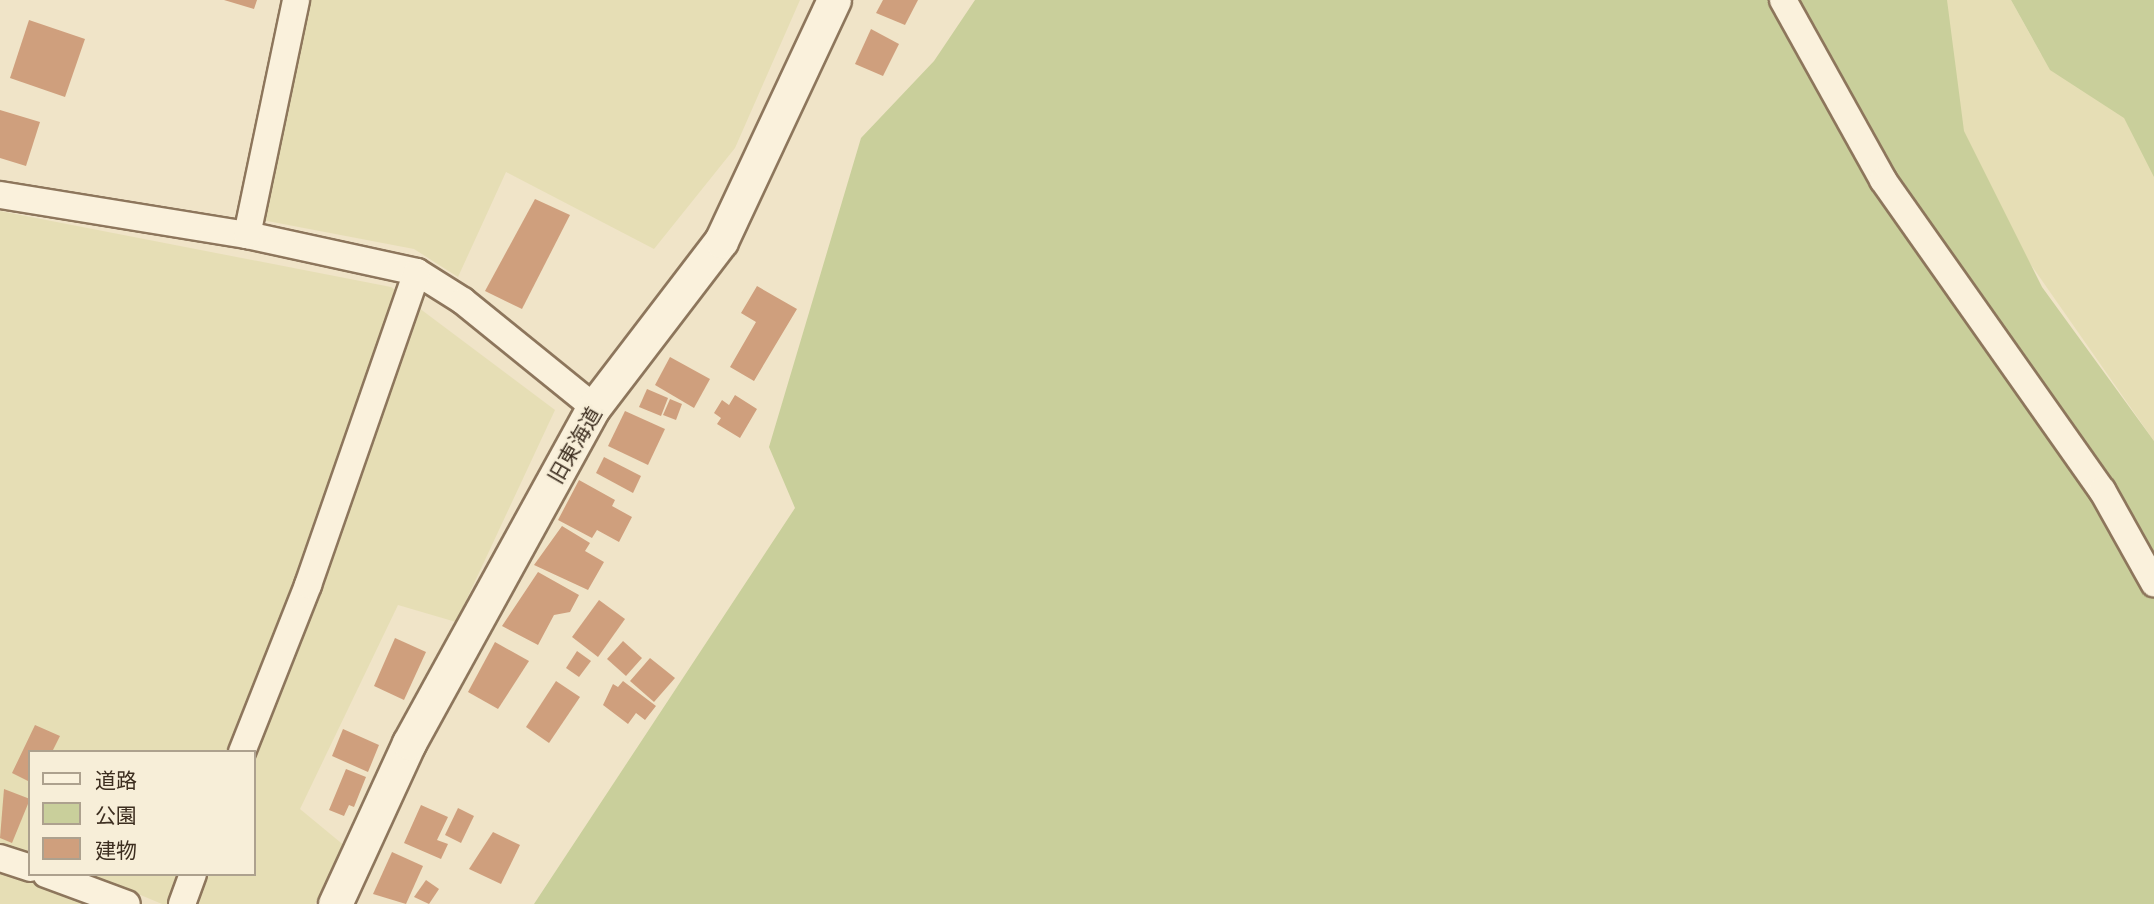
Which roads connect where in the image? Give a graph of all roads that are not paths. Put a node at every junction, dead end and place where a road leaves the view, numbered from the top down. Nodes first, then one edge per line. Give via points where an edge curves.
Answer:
1 (296, 0) edge
2 (834, 0) edge
3 (1783, 0) edge
4 (0, 195) edge
5 (247, 235) junction
6 (417, 272) junction
7 (594, 407) junction
8 (2154, 583) edge
9 (243, 750) edge
10 (0, 858) edge
11 (28, 868) edge
12 (51, 876) edge
13 (192, 876) edge
14 (119, 903) edge
15 (182, 904) edge
16 (335, 904) edge

1 - 5 street
2 - 7 street, 旧東海道 via 721,241
3 - 8 street via 1883,180 2102,490
4 - 5 street
5 - 6 street
6 - 7 street via 463,301
6 - 9 street via 308,585
7 - 16 street, 旧東海道 via 415,732
10 - 11 street
12 - 14 street
13 - 15 street

